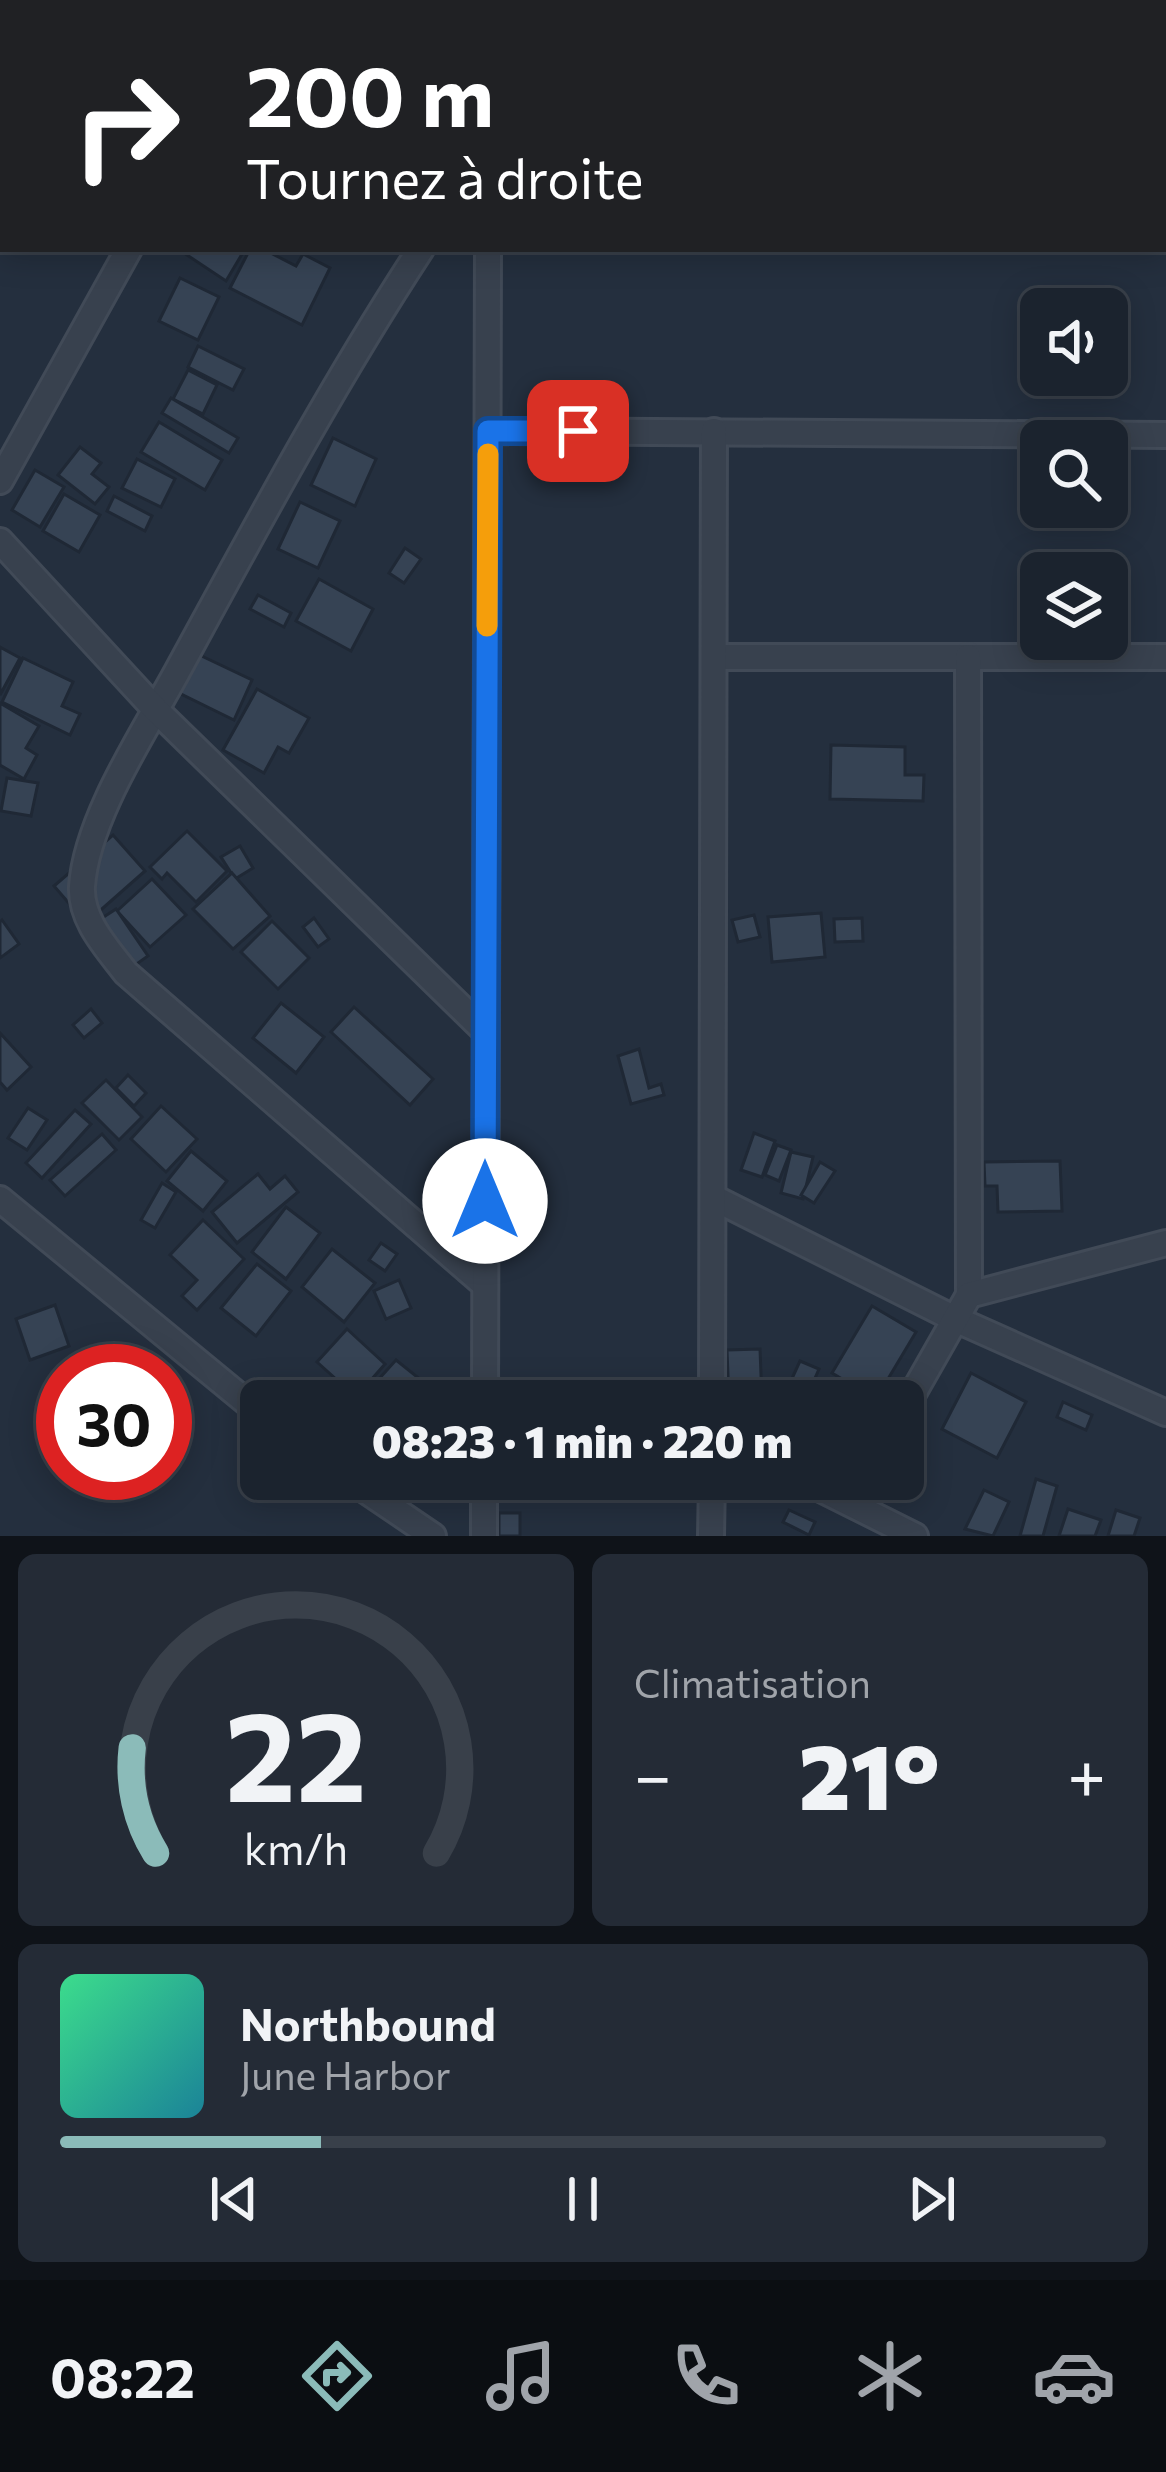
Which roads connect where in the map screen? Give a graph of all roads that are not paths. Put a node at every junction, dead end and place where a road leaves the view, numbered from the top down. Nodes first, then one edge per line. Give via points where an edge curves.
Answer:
1 (127, 252) edge
2 (419, 252) edge
3 (488, 252) edge
4 (488, 431) junction
5 (714, 431) junction
6 (1166, 434) edge
7 (0, 481) edge
8 (0, 541) edge
9 (717, 657) junction
10 (968, 657) junction
11 (1166, 657) edge
12 (156, 710) junction
13 (486, 1032) junction
14 (713, 1198) junction
15 (0, 1199) edge
16 (1166, 1243) edge
17 (485, 1285) junction
18 (969, 1295) junction
19 (953, 1318) junction
20 (485, 1380) edge
21 (712, 1380) edge
22 (920, 1380) edge
23 (240, 1397) edge
24 (1166, 1413) edge
25 (380, 1500) edge
26 (484, 1500) edge
27 (712, 1500) edge
28 (846, 1500) edge
29 (433, 1536) edge
30 (484, 1536) edge
31 (711, 1536) edge
32 (915, 1536) edge

1 - 7 street
2 - 12 street via 334,383
3 - 4 street
4 - 5 street
4 - 13 street
5 - 6 street
5 - 9 street
8 - 12 street
9 - 10 street
9 - 14 street
10 - 11 street
10 - 18 street
12 - 13 street
12 - 17 street via 86,848 81,893 93,931 126,974
13 - 17 street
14 - 19 street
14 - 21 street
15 - 23 street
16 - 18 street
17 - 20 street
18 - 19 street
19 - 22 street
19 - 24 street
25 - 29 street
26 - 30 street
27 - 31 street
28 - 32 street

